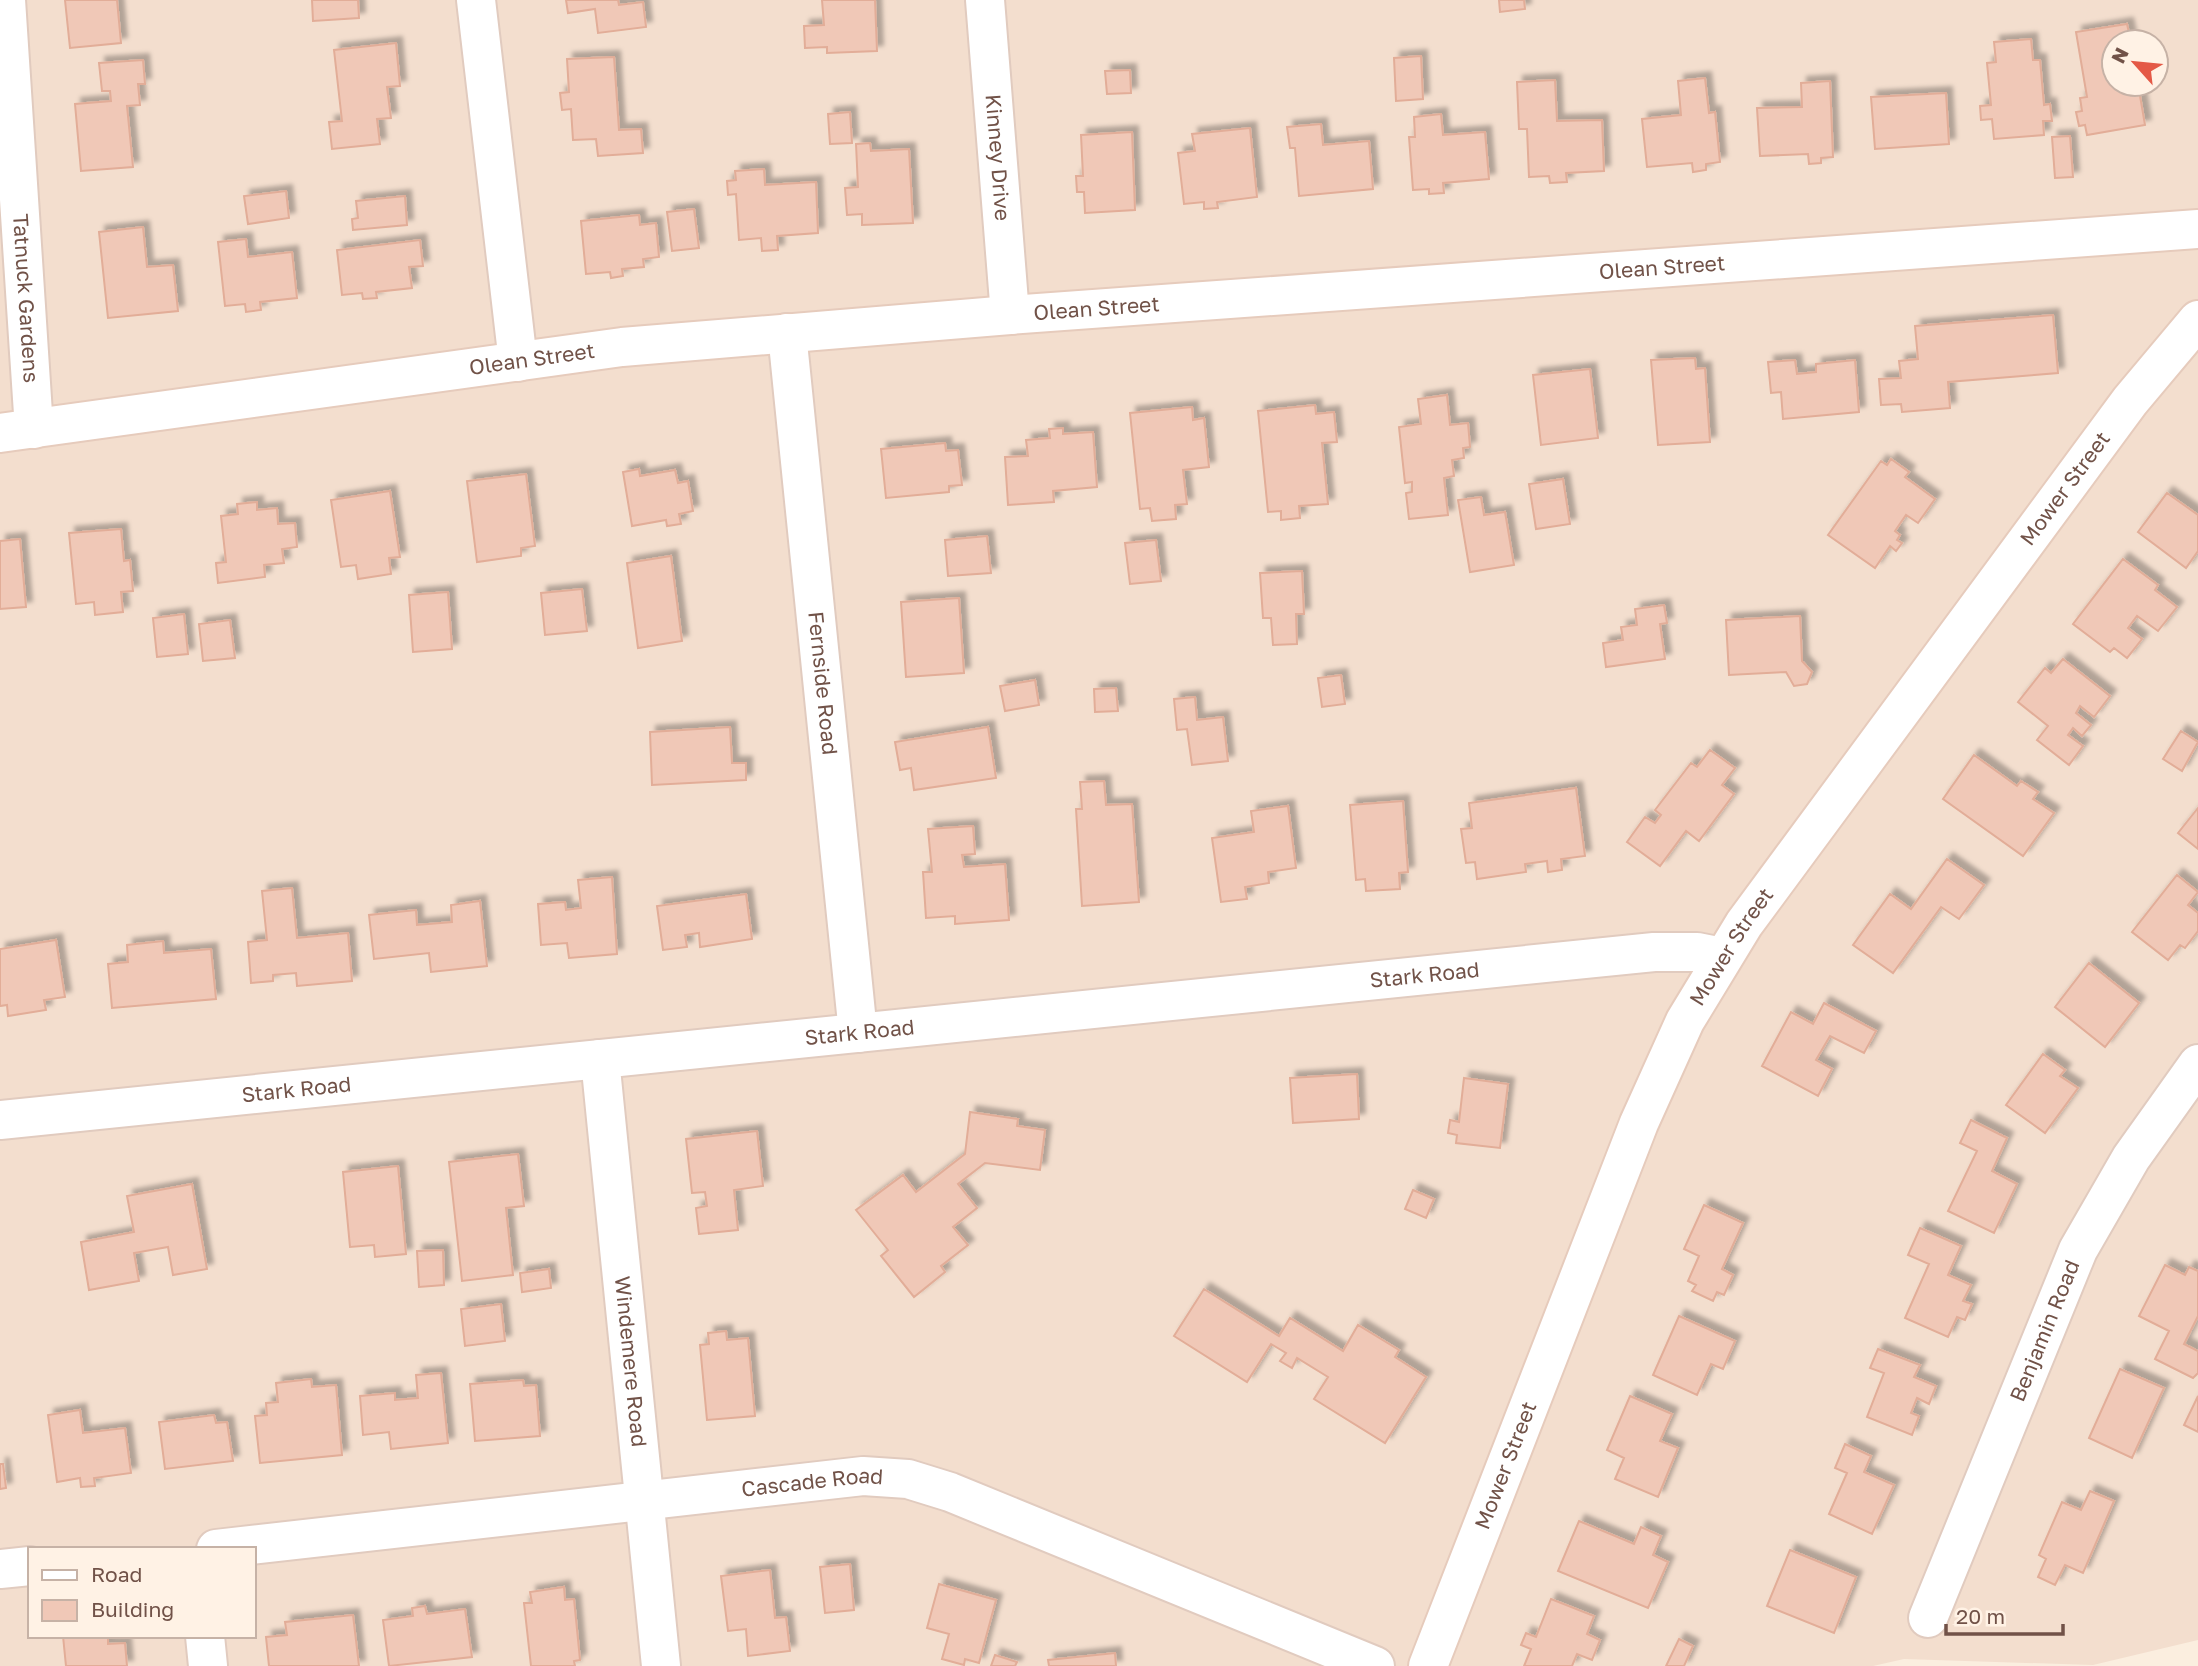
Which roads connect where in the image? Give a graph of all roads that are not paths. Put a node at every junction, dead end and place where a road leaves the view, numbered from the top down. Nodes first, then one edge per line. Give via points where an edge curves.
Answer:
1 (6, 0) edge
2 (475, 0) edge
3 (985, 0) edge
4 (2198, 229) edge
5 (1010, 315) junction
6 (2198, 320) edge
7 (787, 333) junction
8 (519, 362) junction
9 (17, 431) edge
10 (1722, 957) junction
11 (858, 1033) junction
12 (600, 1059) junction
13 (2198, 1064) edge
14 (0, 1120) edge
15 (644, 1499) junction
16 (233, 1547) edge
17 (28, 1566) edge
18 (0, 1569) edge
19 (1928, 1618) dead end
20 (205, 1638) edge
21 (208, 1666) edge
22 (661, 1666) edge
23 (1375, 1666) edge
24 (1428, 1666) edge

1 - 9 street, Tatnuck Gardens
2 - 8 street
3 - 5 street, Kinney Drive
4 - 5 street, Olean Street
5 - 7 street, Olean Street
6 - 10 street, Mower Street via 2130,401
7 - 8 street, Olean Street via 622,347
7 - 11 street, Fernside Road
8 - 9 street, Olean Street
10 - 11 street, Stark Road via 1654,952
10 - 24 street, Mower Street via 1685,1021 1639,1123
11 - 12 street, Stark Road
12 - 14 street, Stark Road
12 - 15 street, Windemere Road
13 - 19 street, Benjamin Road via 2131,1158 2078,1250
15 - 16 street, Cascade Road
15 - 22 street, Windemere Road
15 - 23 street, Cascade Road via 863,1476 908,1479 950,1492
17 - 18 street
20 - 21 street

